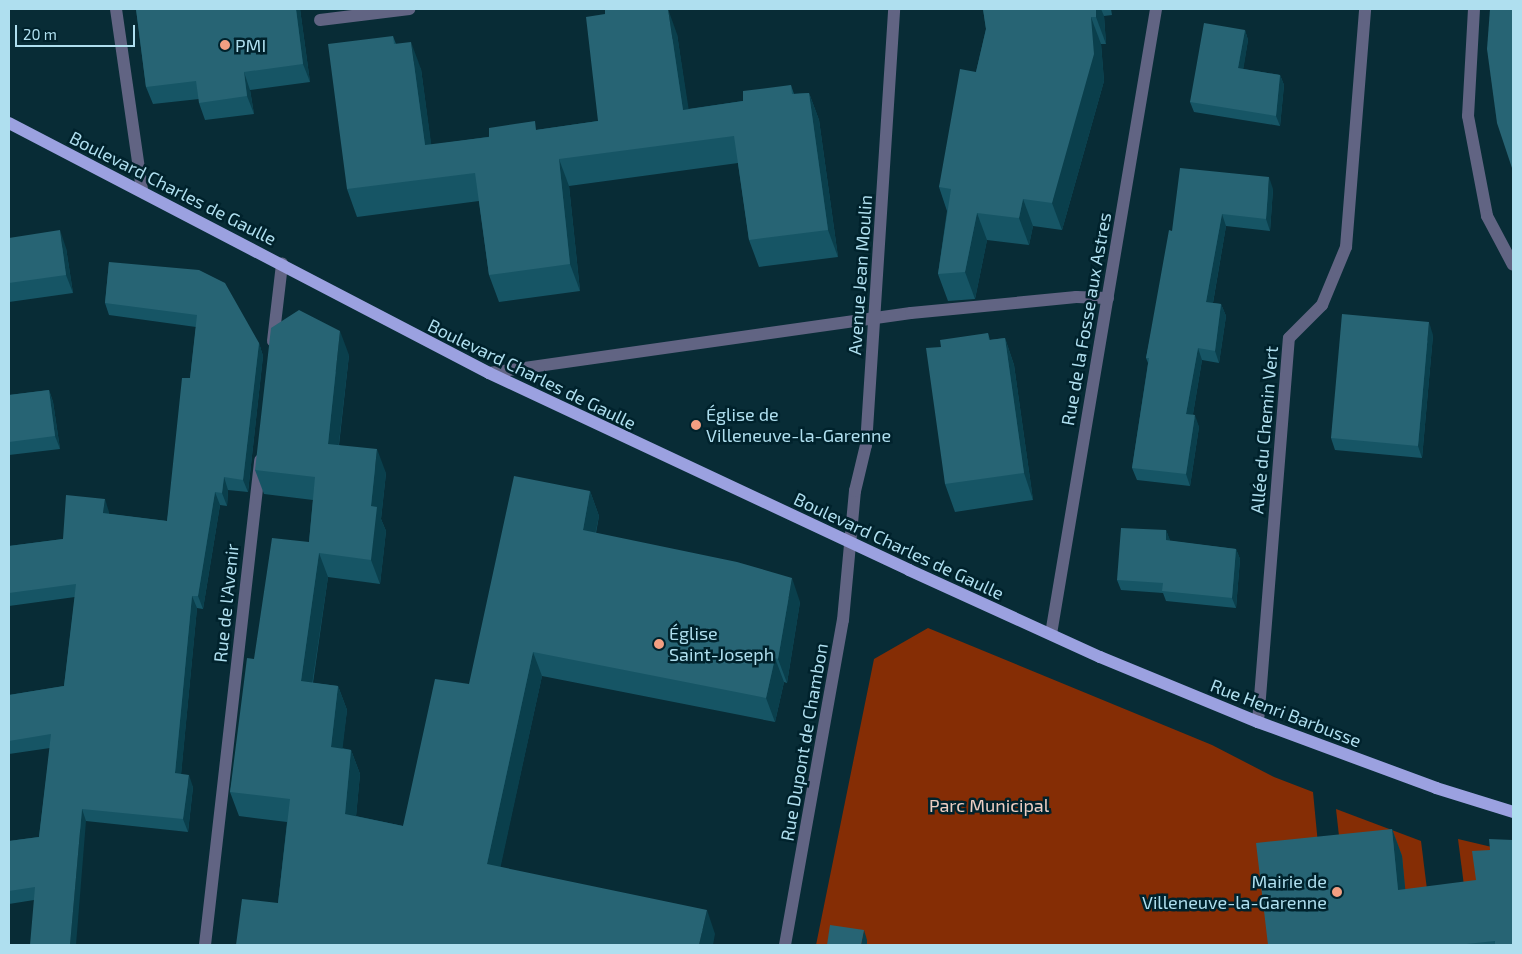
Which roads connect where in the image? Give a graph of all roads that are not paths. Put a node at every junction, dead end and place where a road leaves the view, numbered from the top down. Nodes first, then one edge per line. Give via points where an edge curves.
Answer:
1 (116, 9) edge
2 (409, 9) edge
3 (894, 9) edge
4 (1156, 9) edge
5 (1365, 9) edge
6 (1474, 9) edge
7 (320, 20) dead end
8 (9, 123) edge
9 (142, 190) junction
10 (282, 264) junction
11 (1513, 265) edge
12 (1108, 298) junction
13 (875, 318) junction
14 (271, 359) edge
15 (490, 373) junction
16 (261, 448) edge
17 (850, 543) junction
18 (1051, 634) junction
19 (1258, 722) junction
20 (1513, 812) edge
21 (205, 945) edge
22 (784, 945) edge

1 - 9 street
2 - 7 street
3 - 13 street, Avenue Jean Moulin
4 - 12 street, Rue de la Fosse aux Astres
5 - 19 street, Allée du Chemin Vert via 1346,247 1322,305 1289,338
6 - 11 street via 1468,116 1487,216
8 - 9 main road, Boulevard Charles de Gaulle
9 - 10 main road, Boulevard Charles de Gaulle
10 - 14 street
10 - 15 main road, Boulevard Charles de Gaulle via 343,299
12 - 13 street via 1076,297
12 - 18 street, Rue de la Fosse aux Astres
13 - 15 street
13 - 17 street, Avenue Jean Moulin via 866,446 855,491
15 - 17 main road, Boulevard Charles de Gaulle
16 - 21 street, Rue de l'Avenir
17 - 18 main road, Boulevard Charles de Gaulle
17 - 22 street, Rue Dupont de Chambon via 843,620
18 - 19 main road, Rue Henri Barbusse
19 - 20 main road, Rue Henri Barbusse via 1436,788

